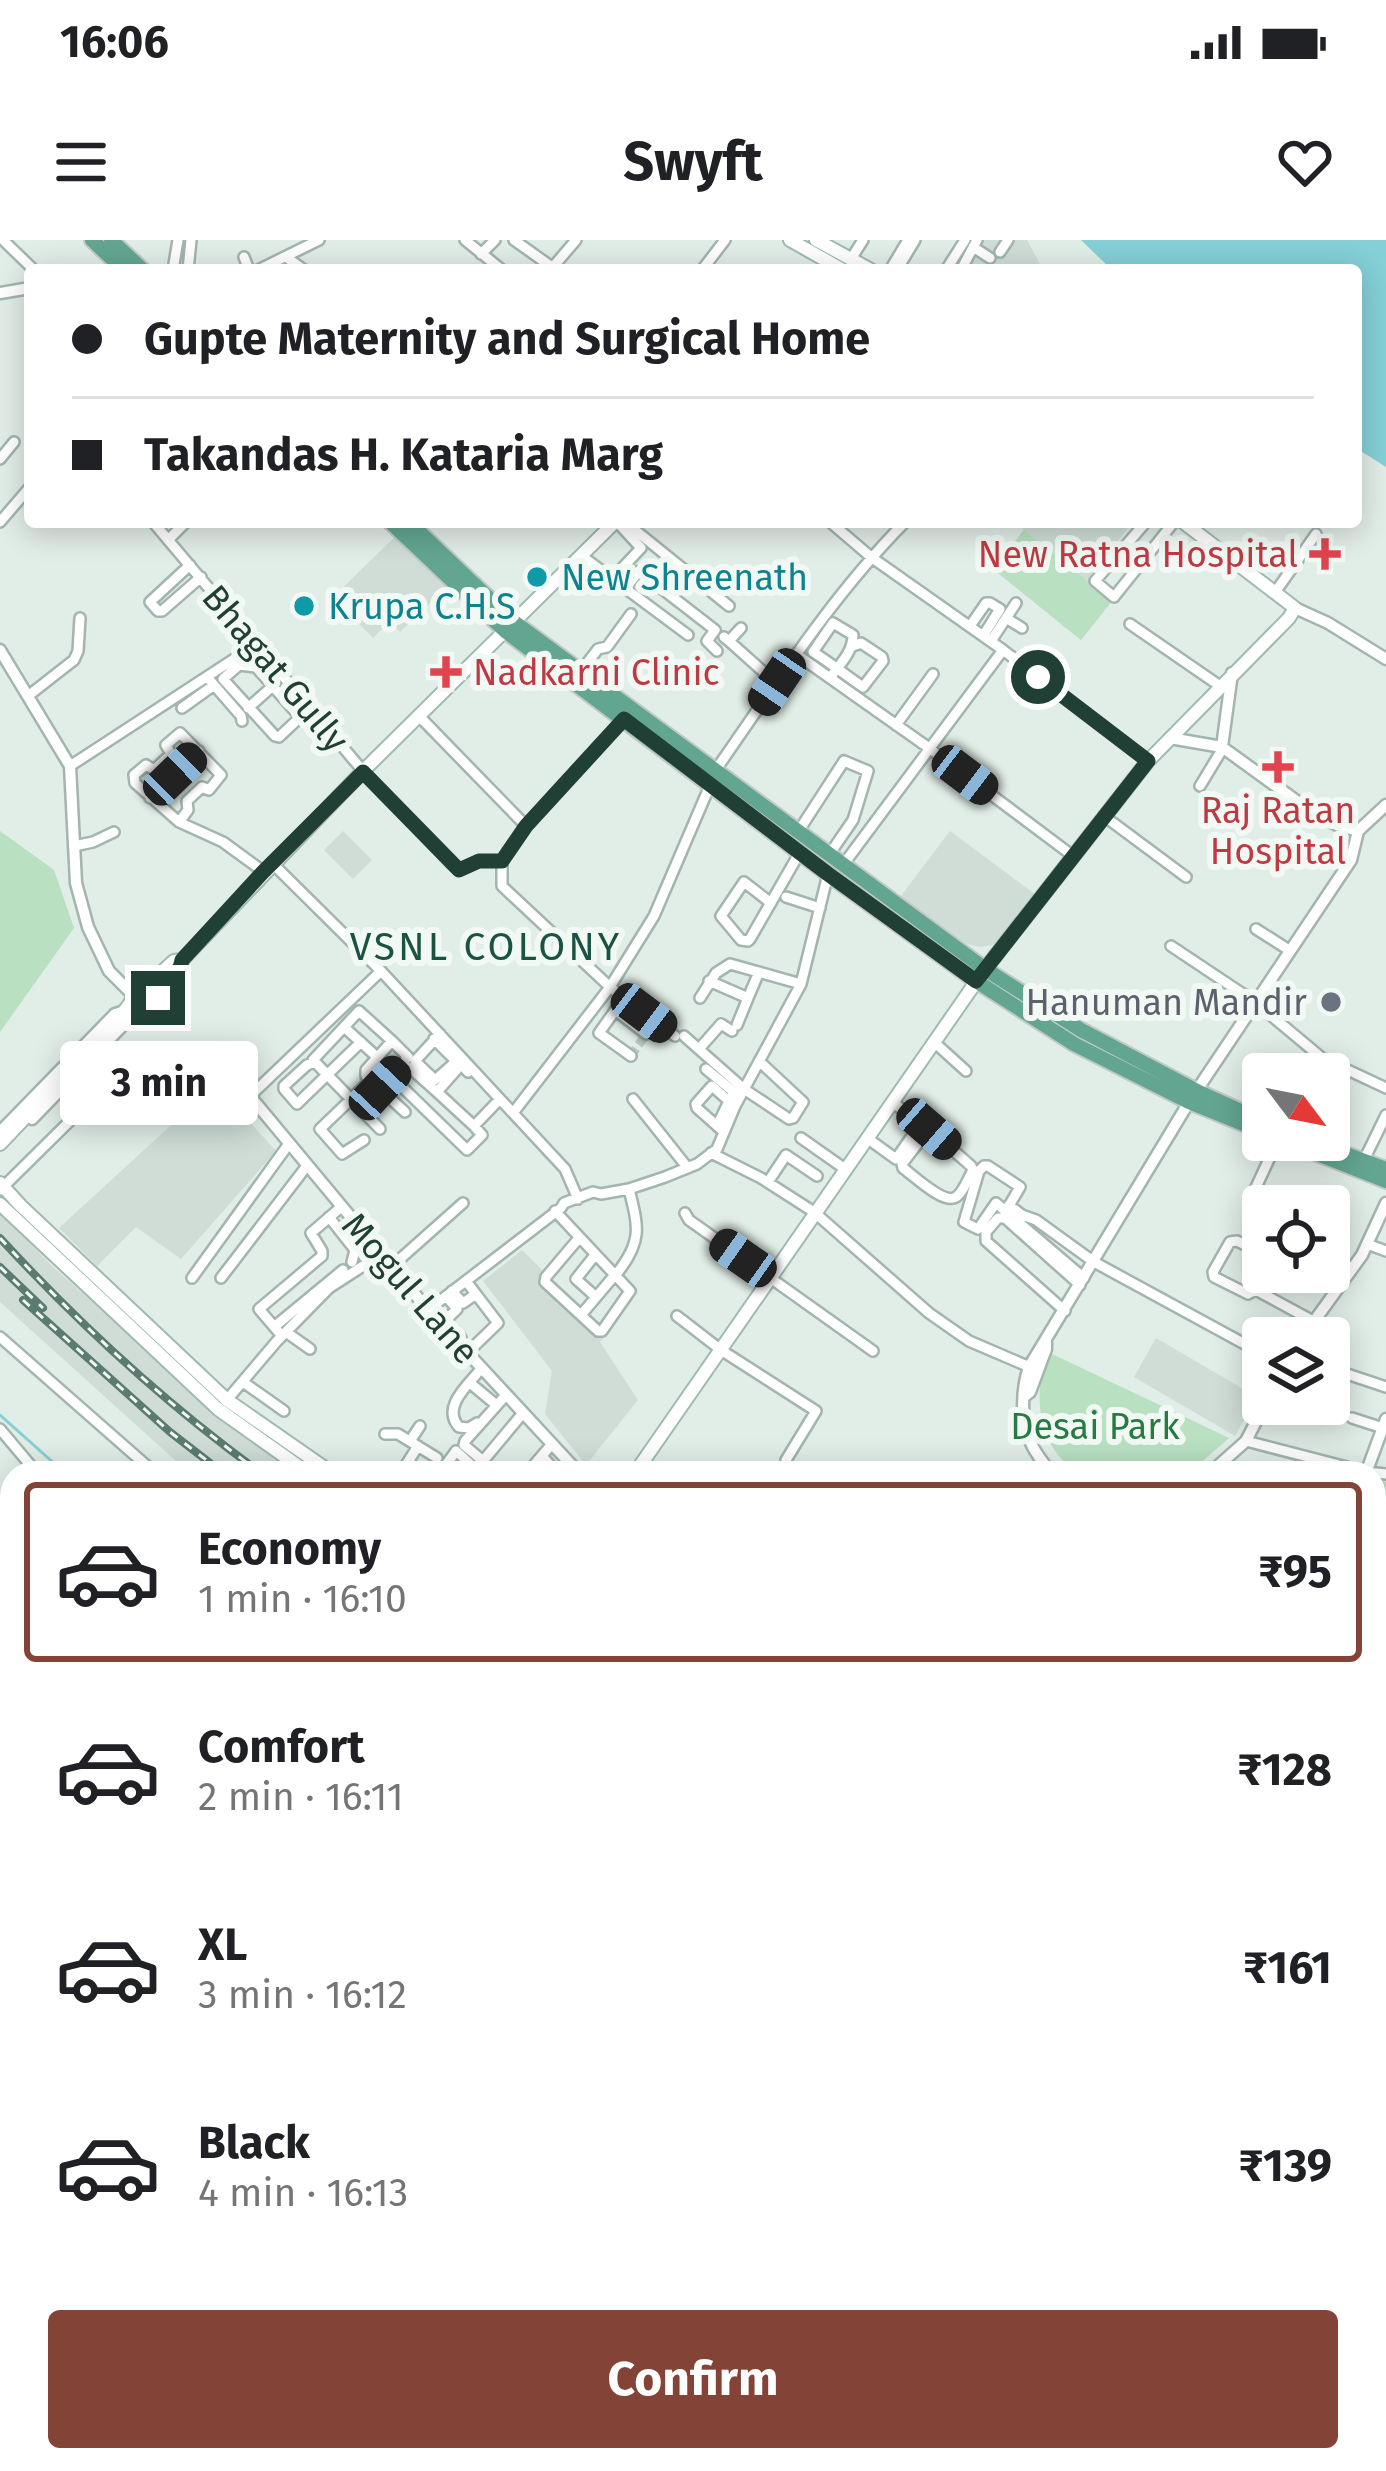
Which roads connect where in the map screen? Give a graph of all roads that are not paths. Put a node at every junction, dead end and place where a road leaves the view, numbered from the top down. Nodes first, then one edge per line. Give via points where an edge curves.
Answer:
1 (2, 240) edge
2 (92, 240) edge
3 (320, 240) edge
4 (465, 240) edge
5 (495, 240) edge
6 (514, 240) edge
7 (536, 240) edge
8 (725, 240) edge
9 (790, 240) edge
10 (863, 240) edge
11 (1008, 240) edge
12 (972, 242) edge
13 (809, 243) edge
14 (529, 251) junction
15 (107, 254) edge
16 (481, 254) junction
17 (244, 256) dead end
18 (286, 257) junction
19 (839, 260) edge
20 (28, 264) edge
21 (250, 264) edge
22 (269, 264) edge
23 (296, 264) edge
24 (490, 264) edge
25 (548, 264) edge
26 (707, 264) edge
27 (952, 264) edge
28 (14, 442) dead end
29 (0, 459) edge
30 (24, 494) edge
31 (0, 522) edge
32 (159, 528) edge
33 (180, 528) edge
34 (397, 528) edge
35 (418, 528) edge
36 (612, 528) edge
37 (624, 528) edge
38 (627, 528) edge
39 (840, 528) edge
40 (899, 528) edge
41 (1141, 528) edge
42 (1170, 528) edge
43 (1192, 528) edge
44 (1137, 532) junction
45 (1316, 535) dead end
46 (169, 539) junction
47 (1156, 546) junction
48 (582, 556) junction
49 (871, 557) junction
50 (628, 562) junction
51 (211, 564) dead end
52 (186, 568) junction
53 (639, 571) junction
54 (678, 572) dead end
55 (197, 579) junction
56 (612, 579) junction
57 (625, 589) junction
58 (663, 590) junction
59 (1276, 591) junction
60 (677, 601) junction
61 (1016, 603) dead end
62 (729, 606) dead end
63 (1295, 608) junction
64 (632, 614) dead end
65 (1006, 618) junction
66 (80, 619) dead end
67 (665, 619) junction
68 (972, 623) junction
69 (1130, 624) dead end
70 (510, 626) junction
71 (740, 628) dead end
72 (1022, 628) dead end
73 (715, 630) junction
74 (688, 635) dead end
75 (987, 636) junction
76 (729, 641) junction
77 (256, 644) junction
78 (0, 650) edge
79 (717, 650) dead end
80 (1003, 650) junction
81 (796, 654) junction
82 (852, 654) junction
83 (1386, 659) edge
84 (838, 668) junction
85 (581, 671) junction
86 (1232, 673) junction
87 (933, 674) dead end
88 (284, 676) junction
89 (768, 676) dead end
90 (830, 678) junction
91 (211, 681) junction
92 (273, 686) junction
93 (1220, 686) junction
94 (28, 696) junction
95 (248, 708) junction
96 (310, 708) junction
97 (419, 716) junction
98 (300, 718) junction
99 (624, 719) junction
100 (242, 721) dead end
101 (896, 725) junction
102 (1170, 738) junction
103 (929, 748) junction
104 (1222, 748) junction
105 (199, 751) junction
106 (1148, 761) junction
107 (70, 766) junction
108 (363, 772) junction
109 (713, 777) junction
110 (1199, 787) dead end
111 (150, 798) junction
112 (1385, 810) edge
113 (1104, 816) junction
114 (179, 822) junction
115 (526, 826) junction
116 (1358, 831) junction
117 (114, 832) dead end
118 (798, 832) junction
119 (74, 846) junction
120 (800, 852) junction
121 (1073, 856) junction
122 (836, 860) junction
123 (502, 861) junction
124 (268, 867) junction
125 (828, 874) junction
126 (1186, 877) dead end
127 (786, 897) dead end
128 (771, 902) junction
129 (820, 908) junction
130 (1256, 929) dead end
131 (1171, 946) dead end
132 (1288, 950) junction
133 (381, 971) junction
134 (759, 972) junction
135 (981, 975) junction
136 (709, 981) junction
137 (801, 984) junction
138 (610, 987) junction
139 (624, 998) junction
140 (700, 998) dead end
141 (748, 998) junction
142 (1255, 1002) junction
143 (135, 1005) junction
144 (615, 1010) junction
145 (170, 1020) dead end
146 (344, 1027) junction
147 (646, 1034) dead end
148 (437, 1036) junction
149 (392, 1041) junction
150 (361, 1042) junction
151 (934, 1042) junction
152 (301, 1048) junction
153 (699, 1049) junction
154 (631, 1056) dead end
155 (377, 1057) junction
156 (459, 1059) junction
157 (314, 1061) junction
158 (759, 1061) junction
159 (706, 1069) dead end
160 (966, 1071) dead end
161 (328, 1076) junction
162 (375, 1084) junction
163 (1386, 1088) edge
164 (467, 1094) dead end
165 (737, 1095) junction
166 (250, 1096) joint
167 (1193, 1096) junction
168 (633, 1099) dead end
169 (351, 1100) junction
170 (446, 1100) junction
171 (498, 1102) junction
172 (892, 1102) junction
173 (85, 1106) dead end
174 (405, 1112) dead end
175 (513, 1113) junction
176 (1242, 1114) edge
177 (1386, 1115) edge
178 (430, 1117) junction
179 (1242, 1121) edge
180 (474, 1126) junction
181 (925, 1126) junction
182 (380, 1129) dead end
183 (720, 1129) junction
184 (0, 1132) edge
185 (801, 1138) dead end
186 (867, 1138) junction
187 (364, 1140) dead end
188 (288, 1144) junction
189 (0, 1148) edge
190 (717, 1153) junction
191 (1350, 1157) edge
192 (1334, 1161) edge
193 (1363, 1162) junction
194 (692, 1166) junction
195 (306, 1167) junction
196 (845, 1169) junction
197 (1386, 1169) edge
198 (817, 1176) dead end
199 (1386, 1181) edge
200 (768, 1182) junction
201 (1, 1187) edge
202 (629, 1189) junction
203 (578, 1200) junction
204 (463, 1203) dead end
205 (1386, 1203) edge
206 (0, 1204) edge
207 (340, 1208) junction
208 (1008, 1208) junction
209 (241, 1210) junction
210 (558, 1210) junction
211 (814, 1212) junction
212 (685, 1213) dead end
213 (329, 1217) junction
214 (1020, 1218) junction
215 (262, 1224) junction
216 (579, 1238) junction
217 (1242, 1244) edge
218 (1367, 1244) junction
219 (1386, 1252) edge
220 (380, 1255) junction
221 (595, 1256) junction
222 (1094, 1262) junction
223 (391, 1267) junction
224 (616, 1274) junction
225 (771, 1277) junction
226 (192, 1278) dead end
227 (221, 1278) dead end
228 (466, 1281) junction
229 (1082, 1281) junction
230 (1242, 1291) edge
231 (1261, 1293) edge
232 (476, 1294) junction
233 (446, 1296) junction
234 (596, 1297) junction
235 (428, 1310) junction
236 (1065, 1311) junction
237 (581, 1315) junction
238 (677, 1316) dead end
239 (1304, 1317) edge
240 (1316, 1317) edge
241 (281, 1332) junction
242 (0, 1337) edge
243 (459, 1340) junction
244 (1242, 1343) edge
245 (310, 1349) dead end
246 (721, 1350) junction
247 (469, 1351) junction
248 (873, 1351) dead end
249 (1033, 1368) junction
250 (481, 1369) junction
251 (1350, 1375) edge
252 (243, 1382) junction
253 (470, 1383) junction
254 (1386, 1387) edge
255 (500, 1398) junction
256 (222, 1404) junction
257 (284, 1411) dead end
258 (520, 1417) junction
259 (1352, 1418) dead end
260 (1384, 1423) edge
261 (1254, 1425) edge
262 (420, 1426) dead end
263 (0, 1429) edge
264 (385, 1435) dead end
265 (1246, 1441) junction
266 (414, 1444) junction
267 (552, 1444) junction
268 (286, 1449) junction
269 (542, 1456) junction
270 (437, 1458) dead end
271 (786, 1460) dead end
272 (28, 1461) edge
273 (141, 1461) edge
274 (297, 1461) edge
275 (309, 1461) edge
276 (406, 1461) edge
277 (538, 1461) edge
278 (546, 1461) edge
279 (568, 1461) edge
280 (643, 1461) edge
281 (1043, 1461) edge
282 (1224, 1461) edge
283 (1321, 1461) edge
284 (1370, 1461) edge

1 - 20 street
2 - 15 main road
3 - 18 street
4 - 16 street
5 - 16 street
6 - 14 street
7 - 14 street
8 - 26 street
9 - 13 main road
10 - 19 street
11 - 12 street via 995,255
12 - 27 street
13 - 19 main road
14 - 25 street
16 - 24 street
17 - 21 street
18 - 22 street
18 - 23 street
28 - 29 street
30 - 31 street
32 - 46 street, Bhagat Gully
33 - 46 street
34 - 70 main road
35 - 70 main road
36 - 48 main road
37 - 50 street via 641,548
38 - 62 street
39 - 49 street
40 - 49 street
41 - 44 street
42 - 47 street
43 - 59 main road
44 - 47 street
44 - 47 street via 1095,581 1114,597
45 - 59 street
46 - 52 street, Bhagat Gully
48 - 56 street
48 - 70 main road
49 - 68 street
49 - 81 street
50 - 53 street
50 - 56 street
51 - 55 street
52 - 55 street, Bhagat Gully
52 - 55 street via 150,600 158,611
53 - 57 street
53 - 58 street
54 - 58 street
55 - 77 street, Bhagat Gully
56 - 57 street
57 - 67 street
58 - 60 street
59 - 63 main road
60 - 67 street
60 - 73 street
61 - 65 street
63 - 83 street
63 - 86 main road
64 - 85 street
65 - 72 street
65 - 75 street
66 - 94 street via 74,660
67 - 74 street
68 - 75 street
68 - 75 street via 988,602 1000,609
69 - 93 street
70 - 85 main road
70 - 97 main road
70 - 99 main road
71 - 76 street
73 - 76 street
73 - 79 street via 707,641
75 - 80 street
76 - 89 street
77 - 88 street, Bhagat Gully
77 - 91 street
78 - 94 street
80 - 103 street
80 - 106 street
81 - 90 street
81 - 109 street
82 - 84 street
82 - 84 street via 853,635 833,623 813,650
82 - 84 street via 861,643 883,658 863,687
84 - 90 street
85 - 109 main road
86 - 93 main road
86 - 104 street
87 - 101 street
88 - 92 street
88 - 96 street, Bhagat Gully
90 - 101 street
91 - 100 street
91 - 107 street
92 - 95 street
92 - 95 street via 253,665 224,677
92 - 98 street
93 - 102 main road
94 - 107 street
95 - 98 street via 279,737
96 - 98 street
96 - 108 street, Bhagat Gully
97 - 108 main road
97 - 115 street
99 - 109 main road
99 - 115 street
101 - 103 street
102 - 104 street
102 - 106 main road
103 - 121 street
103 - 122 street
104 - 110 street
104 - 116 street via 1321,818
105 - 111 street
105 - 111 street via 180,734 167,744 170,754 155,770 146,765 133,778
105 - 114 street via 221,777 197,790
106 - 113 main road
107 - 119 street
108 - 123 street, Bhagat Gully via 459,870
108 - 124 main road
109 - 118 main road
109 - 120 main road
109 - 138 street via 654,916
111 - 114 street
112 - 116 street
113 - 121 main road
113 - 126 street
114 - 124 street
115 - 123 street
116 - 132 street via 1352,860
117 - 119 street
118 - 122 main road
118 - 122 street via 844,760 868,771
119 - 143 street via 88,927
120 - 125 main road
120 - 128 street
121 - 135 main road
122 - 135 main road
123 - 138 street via 502,886
124 - 133 street
124 - 143 main road
125 - 129 street
125 - 135 main road
127 - 129 street
128 - 128 street via 748,941 721,916 744,882
129 - 137 street
130 - 132 street
131 - 142 street
132 - 142 street
133 - 148 street
133 - 152 street
134 - 136 street via 730,964
134 - 137 street
134 - 141 street
135 - 151 main road
135 - 167 main road via 1074,1044
136 - 140 street
136 - 141 street
137 - 158 street
138 - 139 street
138 - 175 street
139 - 144 street
139 - 153 street
141 - 153 street via 735,1028 721,1024
142 - 163 street via 1322,1058
142 - 167 street
143 - 145 street
143 - 184 street via 115,1014
143 - 189 main road
143 - 189 street
144 - 147 street
144 - 154 street via 599,1033
146 - 149 street via 360,1011
146 - 150 street
146 - 157 street
148 - 156 street
148 - 156 street via 415,1060 421,1069 437,1080
149 - 155 street
149 - 162 street via 408,1058
150 - 155 street
150 - 161 street
151 - 160 street
151 - 172 main road
152 - 157 street
152 - 166 street
153 - 165 street
155 - 162 street via 366,1070
156 - 171 street
157 - 161 street
157 - 161 street via 284,1086 296,1102
158 - 165 street
158 - 165 street via 802,1100 796,1117
159 - 165 street
161 - 169 street
162 - 169 street
162 - 174 street
164 - 170 street
165 - 183 street
165 - 183 street via 710,1086 697,1102
166 - 188 street, Mogul Lane
167 - 176 main road
167 - 179 main road
167 - 222 street
168 - 194 street
169 - 182 street
169 - 187 street via 320,1131 342,1154
170 - 171 street via 463,1066
170 - 178 street
170 - 178 street via 410,1067 395,1081
170 - 180 street
171 - 175 street
171 - 180 street
172 - 181 street
172 - 186 main road
173 - 201 street
175 - 203 street via 565,1169
177 - 193 street
178 - 180 street via 467,1150 482,1135
181 - 181 street via 973,1170 954,1199 903,1168
181 - 186 street via 896,1159
183 - 190 street
185 - 196 street
186 - 196 main road
188 - 195 street, Mogul Lane
188 - 209 street
190 - 194 street
190 - 200 street
191 - 193 main road
192 - 199 main road
193 - 197 main road
194 - 202 street
195 - 207 street, Mogul Lane
195 - 215 street
196 - 211 main road
198 - 200 street via 786,1155
200 - 211 street
201 - 256 main road
202 - 203 street
202 - 224 street via 636,1245
203 - 210 street
204 - 223 street
205 - 218 street
206 - 256 main road
207 - 213 street
207 - 220 street, Mogul Lane
208 - 208 street via 1020,1187 984,1166 964,1222 978,1228 996,1203
208 - 214 street
209 - 215 street
209 - 226 street
210 - 216 street
210 - 228 street
211 - 225 main road
211 - 249 street via 942,1323
212 - 225 street
213 - 241 street via 355,1250
213 - 241 street via 311,1233 322,1256 260,1309
214 - 222 street via 1036,1220
214 - 229 street
215 - 227 street
216 - 221 street
216 - 237 street via 545,1282
217 - 230 street via 1230,1242 1213,1272
218 - 219 street
218 - 240 street
220 - 223 street, Mogul Lane
220 - 241 street
221 - 224 street
221 - 234 street via 576,1279
222 - 229 street
222 - 244 street
223 - 235 street, Mogul Lane
224 - 234 street
224 - 237 street via 630,1295 602,1331
225 - 246 main road
225 - 248 street
228 - 232 street
228 - 233 street
229 - 236 street
229 - 236 street via 1005,1218 986,1232 986,1241
231 - 239 street
232 - 233 street via 464,1304
232 - 247 street via 499,1323
233 - 235 street
233 - 243 street via 456,1308 448,1323
234 - 237 street
235 - 243 street, Mogul Lane
236 - 249 street
238 - 246 street
241 - 245 street
241 - 252 street
242 - 273 street
243 - 247 street, Mogul Lane
246 - 271 street via 817,1412
246 - 280 main road
247 - 250 street, Mogul Lane
249 - 281 street via 1022,1405
250 - 253 street
250 - 255 street, Mogul Lane
251 - 254 street
252 - 256 street
252 - 257 street
253 - 255 street
253 - 255 street via 452,1405 454,1423 469,1428
255 - 258 street, Mogul Lane
255 - 258 street via 464,1443 479,1460
256 - 268 main road
258 - 267 street, Mogul Lane
259 - 260 street
260 - 284 street
261 - 265 street
262 - 266 street
263 - 272 street
264 - 266 street
265 - 282 street
265 - 283 street
266 - 270 street
266 - 276 street
267 - 269 street
267 - 279 street, Mogul Lane
268 - 274 main road
268 - 275 main road
269 - 277 street
269 - 278 street

